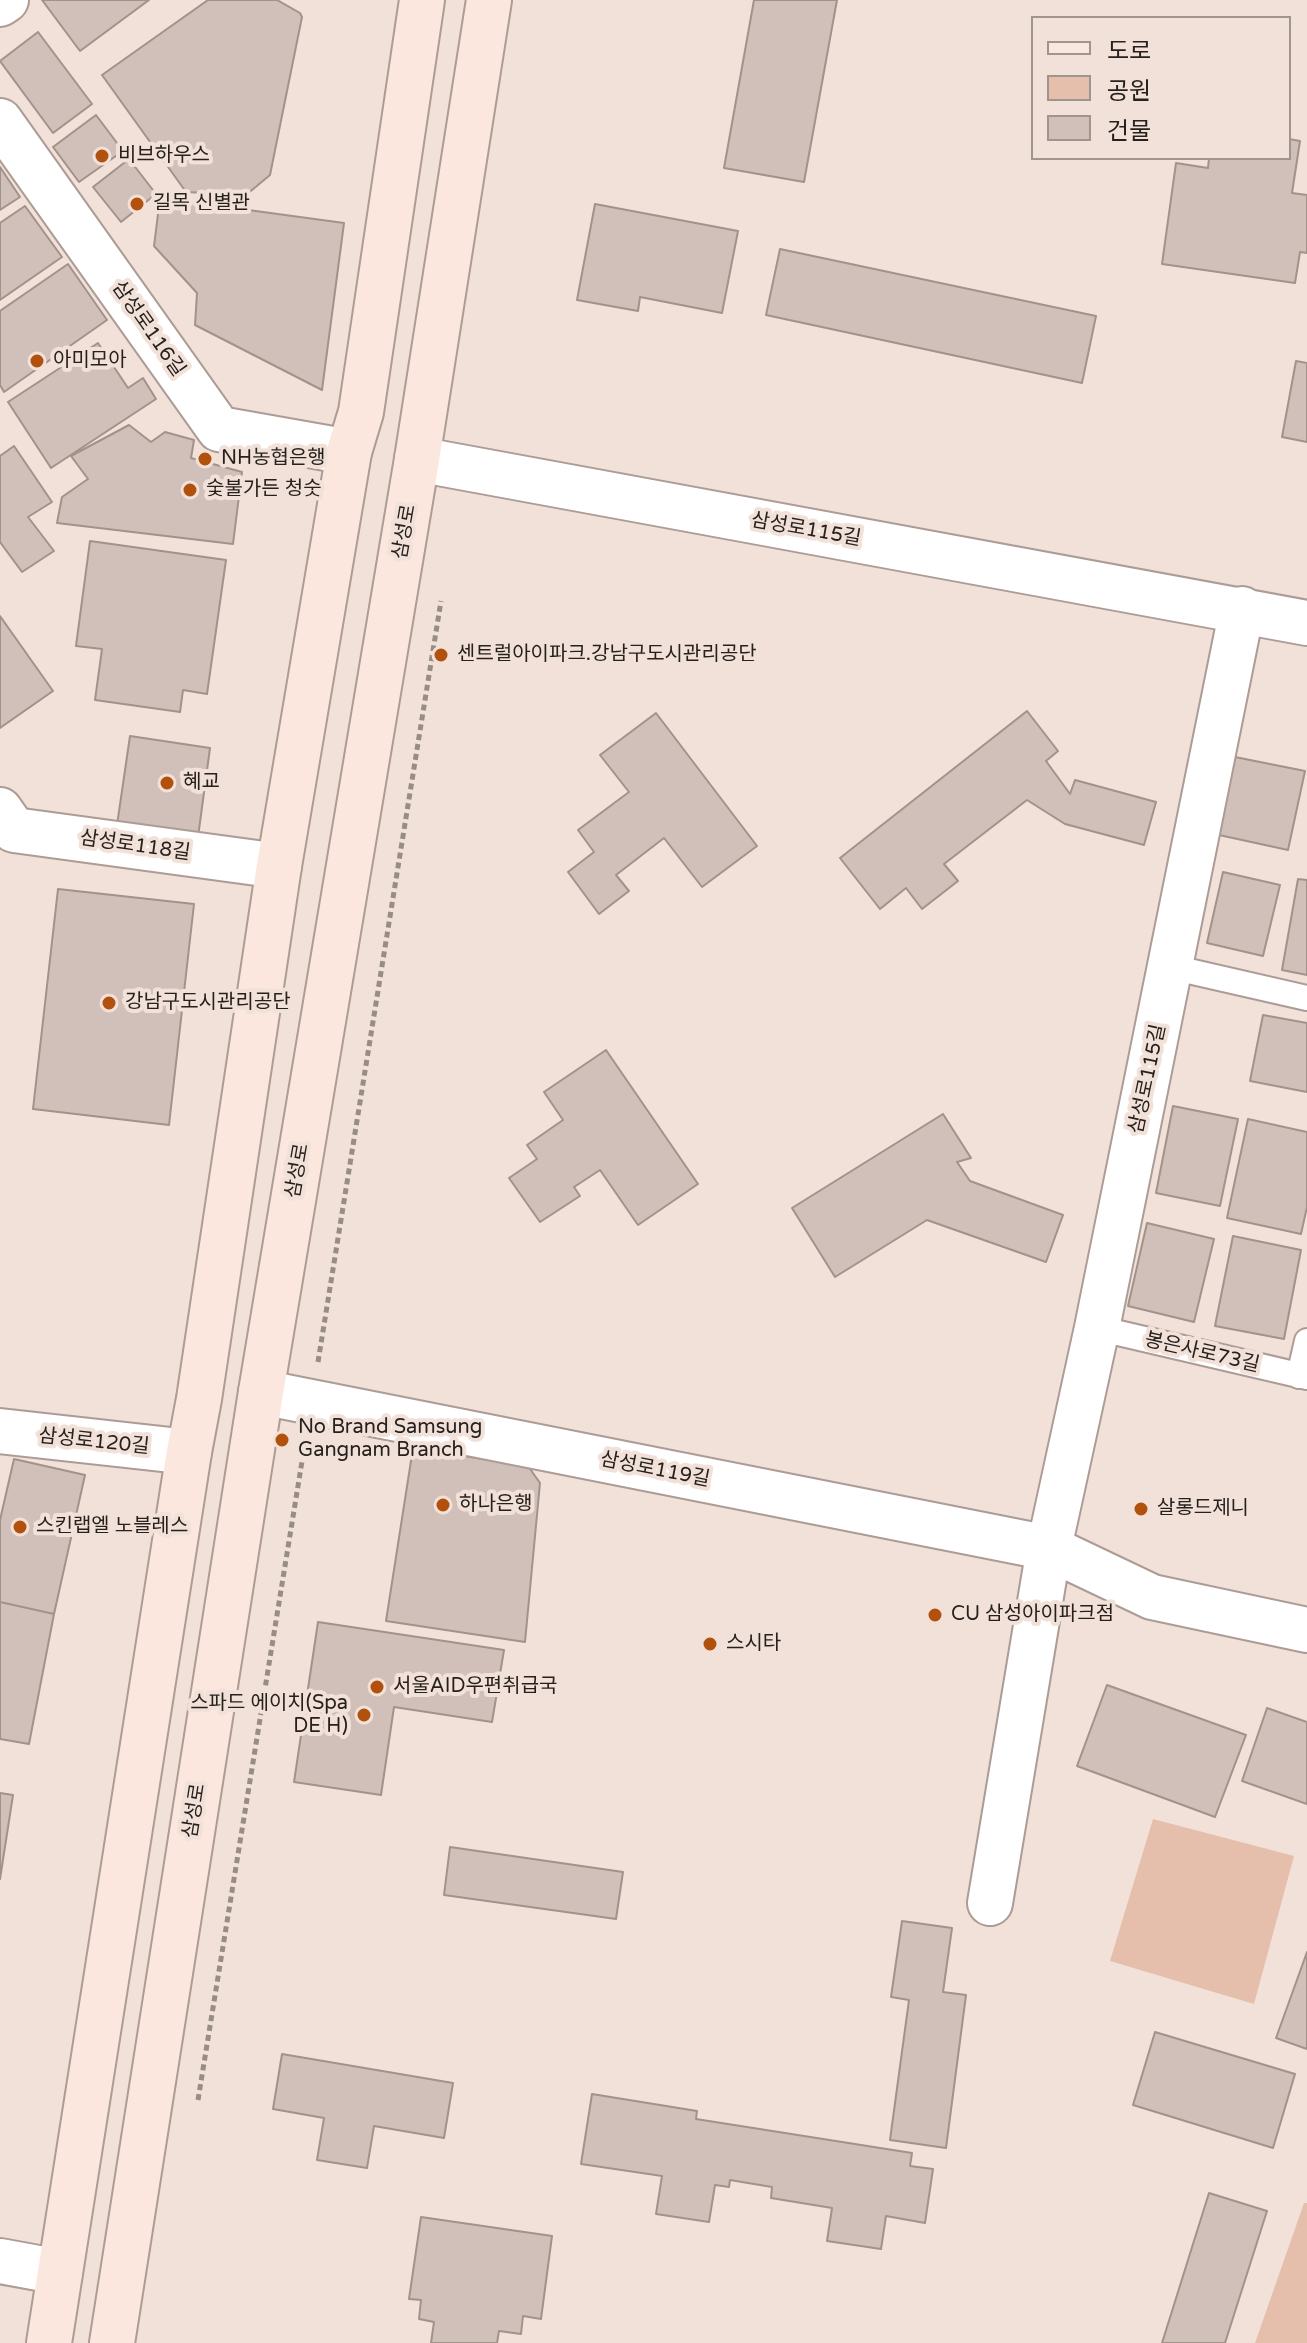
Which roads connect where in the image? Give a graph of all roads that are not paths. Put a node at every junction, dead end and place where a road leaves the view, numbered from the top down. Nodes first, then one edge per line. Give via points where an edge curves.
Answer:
1 (6, 0) edge
2 (422, 0) edge
3 (489, 0) edge
4 (0, 4) edge
5 (0, 121) edge
6 (349, 452) junction
7 (417, 459) junction
8 (1242, 609) junction
9 (1307, 623) edge
10 (5, 830) edge
11 (279, 866) junction
12 (1171, 967) junction
13 (1307, 998) edge
14 (1097, 1328) junction
15 (1307, 1341) edge
16 (1303, 1377) edge
17 (261, 1392) junction
18 (0, 1431) edge
19 (189, 1452) junction
20 (1049, 1548) junction
21 (1307, 1630) edge
22 (990, 1903) dead end
23 (0, 2261) edge
24 (60, 2272) junction
25 (49, 2343) edge
26 (112, 2343) edge

1 - 4 street
2 - 6 main road via 361,412
3 - 7 main road, 삼성로
5 - 6 street, 삼성로116길 via 219,429
6 - 11 main road
7 - 8 street, 삼성로115길
7 - 17 main road, 삼성로
8 - 9 street, 삼성로115길
8 - 12 street, 삼성로115길
10 - 11 street, 삼성로118길
11 - 19 main road
12 - 13 lane
12 - 14 street, 삼성로115길
14 - 16 lane, 봉은사로73길
14 - 20 street, 삼성로115길
15 - 16 lane
17 - 20 street, 삼성로119길
17 - 26 main road, 삼성로
18 - 19 street, 삼성로120길
19 - 24 main road
20 - 21 street, 삼성로119길 via 1152,1597
20 - 22 street
23 - 24 street
24 - 25 main road

